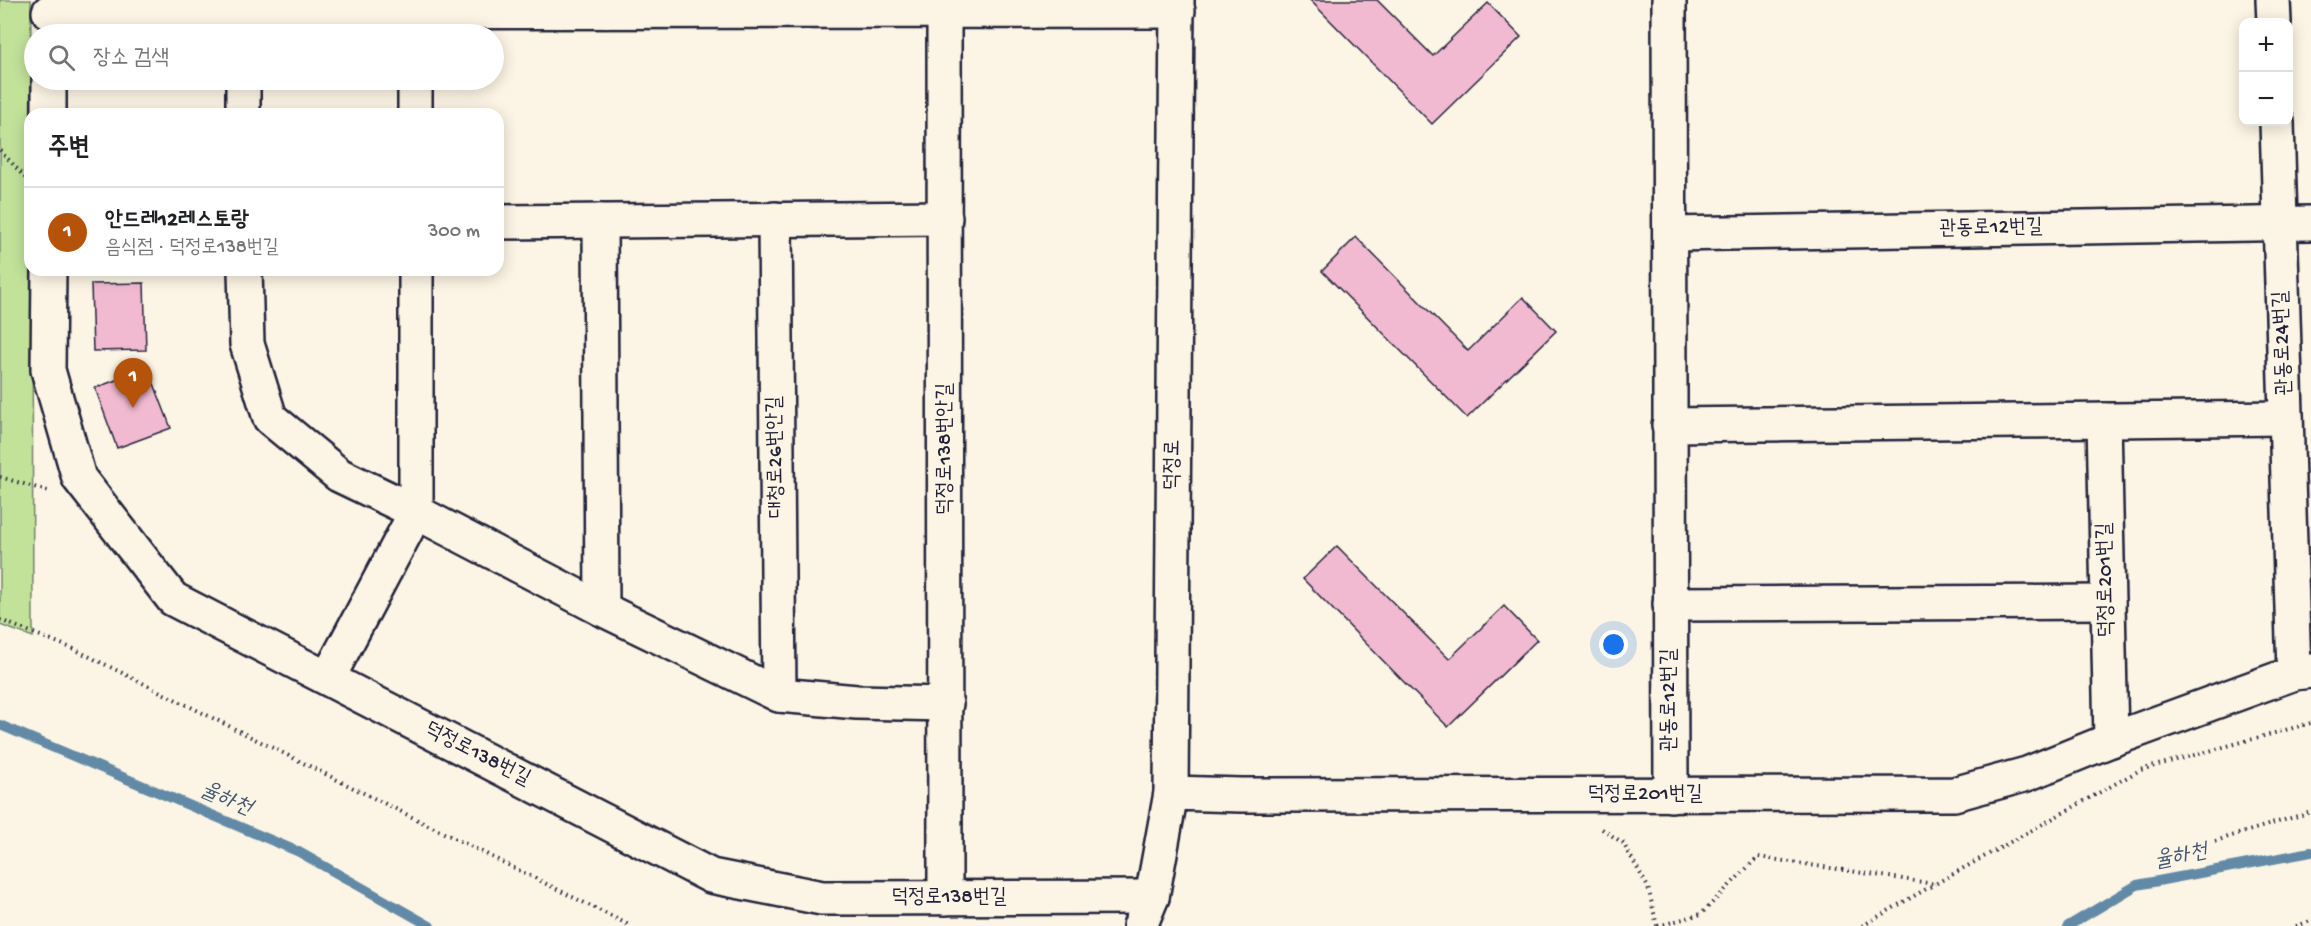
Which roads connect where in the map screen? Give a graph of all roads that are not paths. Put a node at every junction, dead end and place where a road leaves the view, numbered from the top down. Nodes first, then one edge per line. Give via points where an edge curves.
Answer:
1 (1669, 0) edge
2 (2273, 0) edge
3 (945, 5) edge
4 (1178, 5) edge
5 (601, 6) edge
6 (770, 6) edge
7 (242, 15) edge
8 (415, 15) edge
9 (49, 16) edge
10 (2274, 18) edge
11 (49, 90) edge
12 (243, 90) edge
13 (415, 90) edge
14 (49, 108) edge
15 (243, 108) edge
16 (415, 108) edge
17 (2278, 126) edge
18 (945, 218) junction
19 (775, 219) junction
20 (600, 221) junction
21 (504, 222) edge
22 (2296, 224) edge
23 (1671, 234) junction
24 (49, 276) edge
25 (246, 276) edge
26 (416, 276) edge
27 (2286, 418) junction
28 (2104, 420) junction
29 (1669, 425) junction
30 (416, 512) junction
31 (2108, 602) junction
32 (1670, 604) junction
33 (602, 609) junction
34 (2303, 672) edge
35 (328, 678) junction
36 (779, 695) junction
37 (946, 704) junction
38 (2111, 740) junction
39 (1171, 793) junction
40 (1671, 795) junction
41 (945, 897) junction
42 (1146, 911) edge

1 - 23 street, 관동로12번길
2 - 10 street
3 - 4 street
3 - 6 street
3 - 18 street, 덕정로138번안길
4 - 39 street, 덕정로
5 - 6 street
5 - 8 street
7 - 8 street
7 - 9 street
11 - 14 street
12 - 15 street
13 - 16 street
17 - 22 street, 관동로24번길
18 - 19 street
18 - 37 street, 덕정로138번안길
19 - 20 street
19 - 36 street, 대청로26번안길
20 - 21 street
20 - 33 street
22 - 23 street, 관동로12번길
22 - 27 street, 관동로24번길
23 - 29 street, 관동로12번길
24 - 35 street, 덕정로138번길 via 48,370 78,478 173,599
25 - 30 street via 247,344 270,418 339,475
26 - 30 street
27 - 28 street
27 - 34 street, 관동로24번길
28 - 29 street
28 - 31 street, 덕정로201번길
29 - 32 street, 관동로12번길
30 - 33 street
30 - 35 street
31 - 32 street
31 - 38 street, 덕정로201번길
32 - 40 street, 관동로12번길
33 - 36 street
34 - 38 street, 덕정로201번길
35 - 41 street, 덕정로138번길 via 711,876 822,898
36 - 37 street
37 - 41 street, 덕정로138번안길
38 - 40 street, 덕정로201번길 via 2027,774 1954,794
39 - 40 street, 덕정로201번길
39 - 42 street, 덕정로
41 - 42 street, 덕정로138번길

